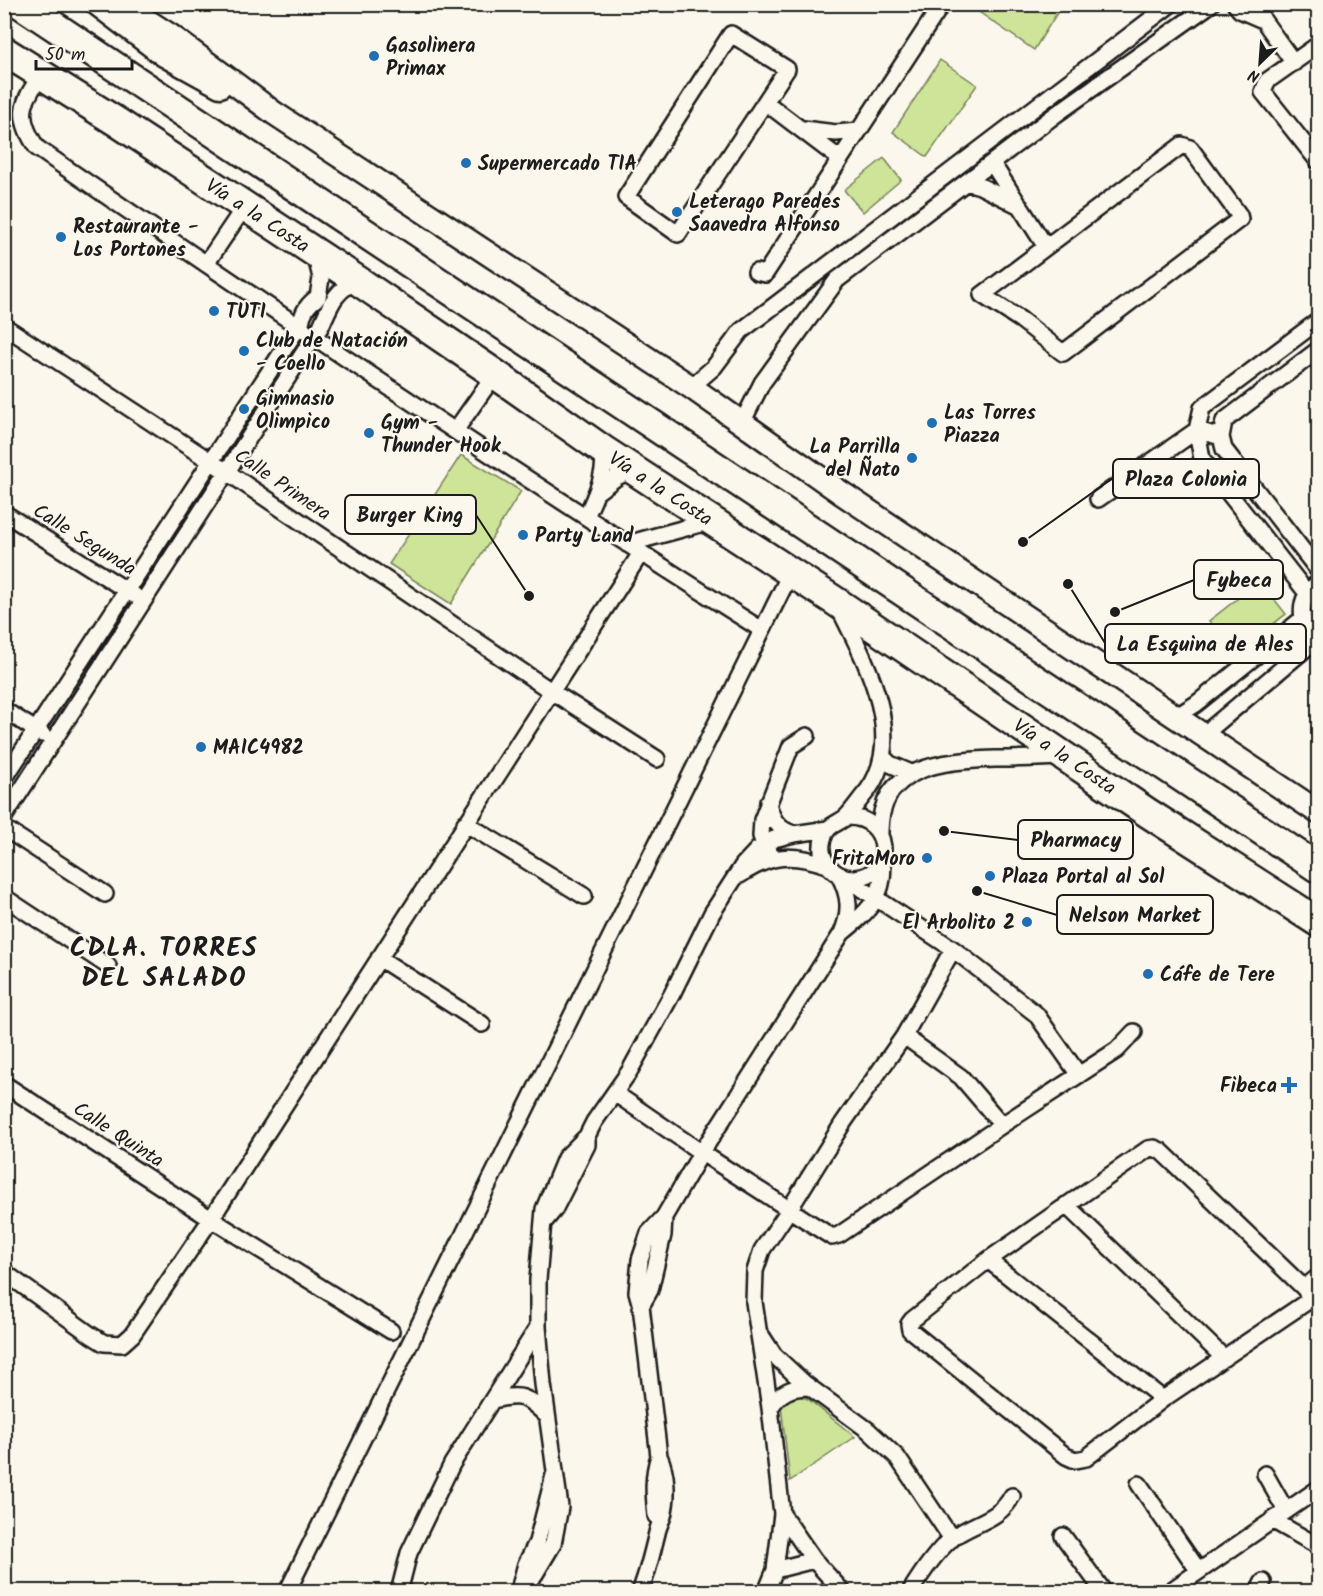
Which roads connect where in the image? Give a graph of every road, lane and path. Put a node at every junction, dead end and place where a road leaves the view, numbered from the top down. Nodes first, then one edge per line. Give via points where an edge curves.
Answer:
1 (21, 4) edge
2 (97, 4) edge
3 (121, 4) edge
4 (942, 4) edge
5 (1171, 4) edge
6 (1211, 4) edge
7 (1235, 4) edge
8 (1256, 4) edge
9 (1263, 20) junction
10 (1318, 45) edge
11 (4, 51) edge
12 (1294, 63) junction
13 (42, 74) junction
14 (765, 102) junction
15 (274, 113) junction
16 (803, 129) junction
17 (859, 131) junction
18 (1001, 133) junction
19 (1012, 147) junction
20 (840, 159) junction
21 (1318, 161) edge
22 (992, 163) junction
23 (966, 182) junction
24 (245, 206) junction
25 (1020, 206) junction
26 (1046, 247) junction
27 (315, 253) junction
28 (206, 264) junction
29 (756, 272) dead end
30 (357, 280) junction
31 (1318, 321) edge
32 (300, 325) junction
33 (4, 326) edge
34 (313, 338) junction
35 (1318, 350) edge
36 (495, 374) junction
37 (691, 387) junction
38 (742, 423) junction
39 (1197, 430) junction
40 (455, 431) junction
41 (1221, 437) junction
42 (603, 450) junction
43 (211, 461) junction
44 (634, 469) junction
45 (227, 472) junction
46 (597, 492) junction
47 (1098, 498) dead end
48 (4, 513) edge
49 (586, 517) junction
50 (711, 521) junction
51 (627, 544) junction
52 (641, 553) junction
53 (1318, 570) edge
54 (791, 572) junction
55 (1313, 588) edge
56 (127, 590) junction
57 (144, 601) junction
58 (835, 601) junction
59 (1302, 619) junction
60 (762, 630) junction
61 (1318, 639) edge
62 (1259, 653) junction
63 (1275, 673) junction
64 (1220, 685) junction
65 (551, 691) junction
66 (1238, 705) junction
67 (4, 710) edge
68 (1176, 716) junction
69 (36, 730) junction
70 (807, 736) dead end
71 (1202, 736) junction
72 (53, 742) junction
73 (1065, 756) junction
74 (883, 757) junction
75 (657, 759) dead end
76 (911, 773) junction
77 (4, 779) edge
78 (768, 802) junction
79 (1318, 812) edge
80 (4, 817) edge
81 (846, 817) junction
82 (465, 824) junction
83 (4, 828) edge
84 (828, 829) junction
85 (880, 833) junction
86 (794, 834) junction
87 (764, 845) junction
88 (882, 857) junction
89 (773, 858) junction
90 (1318, 868) edge
91 (837, 872) junction
92 (733, 881) junction
93 (105, 894) dead end
94 (584, 896) dead end
95 (4, 897) edge
96 (876, 899) junction
97 (1318, 922) edge
98 (842, 933) junction
99 (953, 949) junction
100 (379, 958) junction
101 (108, 966) dead end
102 (482, 1024) dead end
103 (1134, 1032) dead end
104 (904, 1036) junction
105 (1079, 1075) junction
106 (4, 1084) edge
107 (616, 1094) junction
108 (1002, 1125) junction
109 (702, 1153) junction
110 (1066, 1205) junction
111 (789, 1210) junction
112 (211, 1219) junction
113 (988, 1260) junction
114 (4, 1272) edge
115 (1318, 1277) edge
116 (1311, 1294) edge
117 (538, 1327) junction
118 (391, 1331) dead end
119 (758, 1332) junction
120 (1224, 1358) junction
121 (809, 1387) junction
122 (493, 1400) junction
123 (1163, 1400) junction
124 (770, 1408) junction
125 (548, 1416) junction
126 (1265, 1474) dead end
127 (1139, 1484) dead end
128 (1318, 1489) edge
129 (1012, 1496) dead end
130 (1286, 1511) junction
131 (782, 1514) junction
132 (1272, 1520) junction
133 (1063, 1536) dead end
134 (952, 1539) junction
135 (1318, 1546) edge
136 (814, 1560) junction
137 (775, 1570) junction
138 (1198, 1570) junction
139 (286, 1592) edge
140 (399, 1592) edge
141 (518, 1592) edge
142 (640, 1592) edge
143 (766, 1592) edge
144 (843, 1592) edge
145 (910, 1592) edge
146 (1104, 1592) edge
147 (1169, 1592) edge

1 - 90 highway
2 - 15 street via 164,55
3 - 15 street
4 - 17 street
5 - 18 street
6 - 19 street
7 - 9 street
8 - 9 street
9 - 12 street
10 - 12 street
11 - 13 highway, Vía a la Costa
12 - 21 street via 1267,81 1263,92
13 - 24 highway, Vía a la Costa
13 - 28 street via 24,101 23,117 37,148
14 - 14 street via 678,234 626,197 730,34 787,69
14 - 16 street
15 - 37 street
16 - 17 street
16 - 20 street
17 - 20 street
18 - 19 street
18 - 37 street via 741,331 714,367
19 - 22 street
20 - 29 street via 765,274
22 - 23 street
22 - 25 street
23 - 25 street
23 - 38 street via 837,280 762,383
24 - 27 highway, Vía a la Costa
24 - 28 street
25 - 26 street
26 - 26 street via 982,295 1063,353 1240,216 1190,148 1182,145
27 - 30 highway, Vía a la Costa
27 - 32 street via 321,278 318,297 309,303
28 - 32 street
30 - 34 street via 335,296
30 - 36 highway, Vía a la Costa
31 - 39 street via 1202,408
32 - 34 street
32 - 43 street
33 - 43 street, Calle Primera
34 - 40 street
34 - 45 street
35 - 41 street via 1224,421
36 - 40 street
36 - 42 highway, Vía a la Costa
37 - 38 street
38 - 68 street
39 - 41 street
39 - 47 street
39 - 55 street via 1202,459
40 - 49 street
41 - 53 street via 1224,449
42 - 44 highway, Vía a la Costa
42 - 46 street via 605,460
43 - 45 street, Calle Primera
43 - 56 street
44 - 46 street
44 - 50 highway, Vía a la Costa
45 - 57 street
45 - 65 street, Calle Primera
46 - 49 street
48 - 56 street, Calle Segunda
49 - 51 street
50 - 51 street
50 - 54 highway, Vía a la Costa
51 - 52 street
52 - 60 street
52 - 65 street
54 - 58 highway, Vía a la Costa
54 - 60 street
55 - 59 street via 1303,601
56 - 57 street, Calle Segunda
56 - 69 street
57 - 72 street
58 - 73 highway, Vía a la Costa
58 - 74 street via 877,692 884,734
59 - 61 street
59 - 62 street
60 - 139 street
61 - 63 street
62 - 63 street
62 - 64 street
63 - 66 street
64 - 66 street
64 - 68 street
65 - 75 street, Calle Primera
65 - 82 street
66 - 71 street
67 - 69 street
68 - 71 street
69 - 72 street
69 - 77 street
70 - 78 street via 791,746
71 - 79 street
72 - 80 street
73 - 76 street via 965,760
73 - 97 highway, Vía a la Costa
74 - 76 street
74 - 81 street via 873,782
76 - 85 street via 886,799
78 - 86 street via 776,824
78 - 87 street via 760,829
81 - 84 street
81 - 85 street via 866,819
82 - 94 street
82 - 100 street
83 - 93 street
84 - 86 street
84 - 91 street via 822,853
85 - 88 street
86 - 87 street
87 - 89 street
87 - 92 street via 749,857
88 - 91 street via 863,877
88 - 96 street via 883,877
89 - 91 street via 796,856
89 - 92 street
91 - 96 street
91 - 98 street via 849,901
92 - 107 street
95 - 101 street
96 - 98 street
96 - 99 street
98 - 109 street
99 - 104 street
99 - 105 street via 1036,1014
100 - 102 street
100 - 112 street
103 - 105 street via 1117,1050
104 - 108 street via 961,1077
104 - 111 street
105 - 108 street
106 - 112 street, Calle Quinta
107 - 109 street
107 - 117 street via 587,1136 565,1158 544,1209
108 - 111 street via 840,1235 825,1234
109 - 111 street
109 - 142 street via 664,1217 650,1290 641,1306 666,1486 664,1515
110 - 113 street
110 - 116 street via 1154,1148
110 - 120 street
111 - 119 street via 762,1250 755,1271
112 - 114 street via 122,1344 104,1342 91,1335
112 - 118 street, Calle Quinta
113 - 123 street
113 - 123 street via 912,1320 910,1330 1075,1460 1086,1458
115 - 116 street
116 - 120 street
117 - 122 street
117 - 125 street
119 - 121 street via 774,1355
119 - 124 street
120 - 123 street
121 - 124 street via 786,1390
121 - 134 street via 868,1430 897,1457
122 - 125 street via 522,1396
122 - 140 street via 433,1500 409,1553
124 - 131 street
125 - 141 street via 556,1470 537,1542
126 - 130 street
127 - 138 street
128 - 130 street
129 - 134 street via 996,1515
130 - 132 street
131 - 136 street
131 - 137 street
132 - 135 street
132 - 138 street
133 - 146 street
134 - 145 street
136 - 137 street
136 - 144 street
137 - 143 street
138 - 147 street

